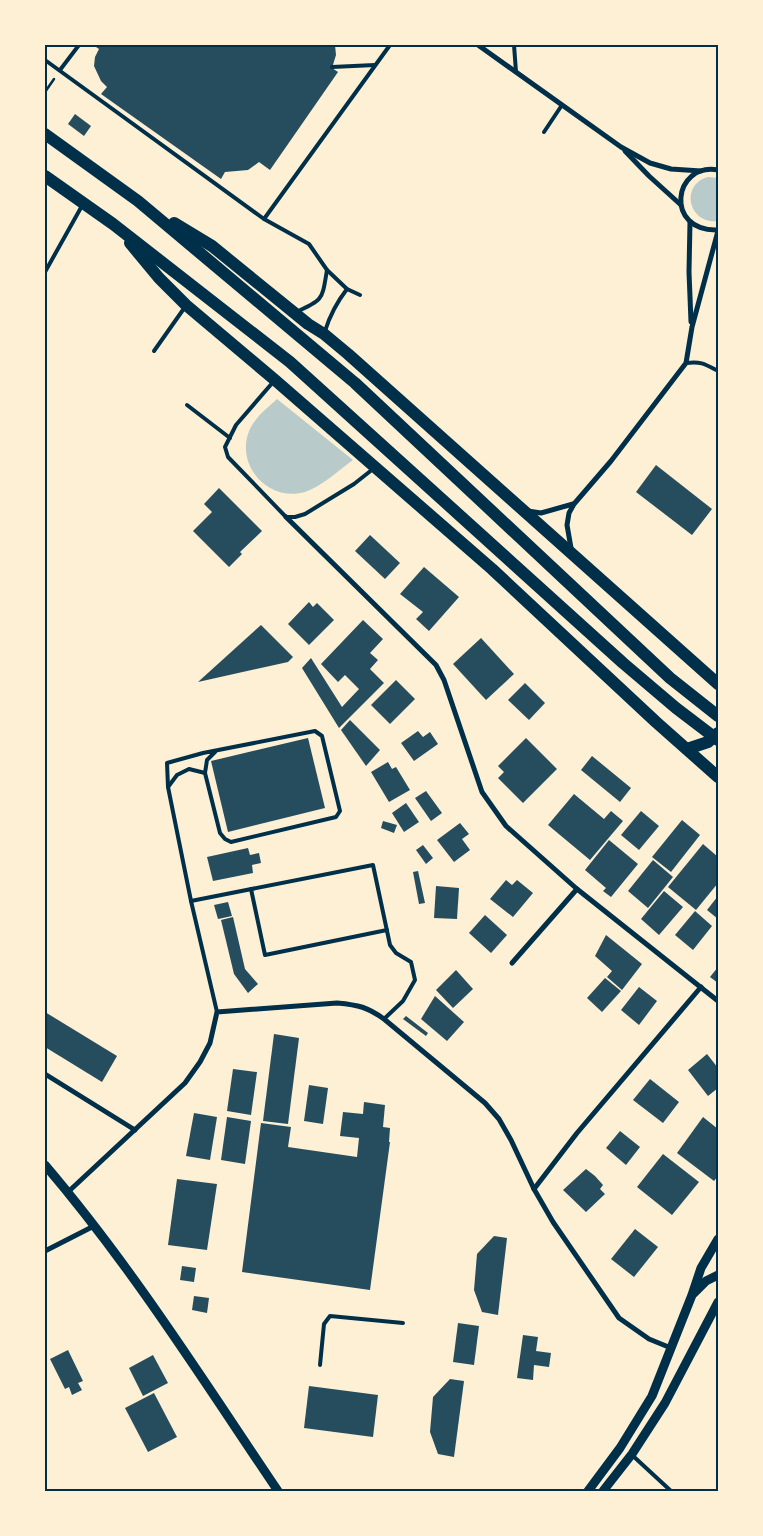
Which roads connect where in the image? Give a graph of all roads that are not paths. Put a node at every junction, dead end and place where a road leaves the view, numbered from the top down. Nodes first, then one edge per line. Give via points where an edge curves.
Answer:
1 (79, 45) edge
2 (390, 45) edge
3 (478, 45) edge
4 (514, 45) edge
5 (45, 60) edge
6 (375, 65) junction
7 (332, 67) dead end
8 (60, 70) junction
9 (516, 72) junction
10 (562, 105) junction
11 (544, 132) dead end
12 (45, 134) edge
13 (621, 147) junction
14 (718, 170) edge
15 (701, 171) junction
16 (45, 176) edge
17 (138, 201) junction
18 (84, 204) junction
19 (681, 205) junction
20 (264, 219) junction
21 (690, 222) junction
22 (113, 224) junction
23 (718, 230) edge
24 (327, 270) junction
25 (45, 272) edge
26 (347, 289) junction
27 (360, 296) dead end
28 (186, 305) junction
29 (294, 313) junction
30 (692, 327) junction
31 (324, 334) junction
32 (154, 351) dead end
33 (686, 363) junction
34 (718, 371) edge
35 (275, 380) junction
36 (188, 405) dead end
37 (230, 438) junction
38 (375, 467) junction
39 (574, 504) junction
40 (522, 510) junction
41 (286, 517) junction
42 (573, 555) junction
43 (718, 684) edge
44 (718, 716) edge
45 (718, 733) edge
46 (718, 740) edge
47 (687, 749) junction
48 (216, 751) junction
49 (205, 773) junction
50 (718, 777) edge
51 (168, 787) junction
52 (252, 889) junction
53 (577, 889) junction
54 (191, 901) junction
55 (387, 930) junction
56 (512, 963) dead end
57 (701, 987) junction
58 (718, 1001) edge
59 (217, 1012) junction
60 (384, 1020) junction
61 (45, 1074) edge
62 (135, 1130) junction
63 (45, 1166) edge
64 (534, 1189) junction
65 (68, 1192) junction
66 (94, 1226) junction
67 (718, 1239) edge
68 (45, 1251) edge
69 (718, 1275) edge
70 (692, 1295) junction
71 (718, 1302) edge
72 (718, 1314) edge
73 (709, 1318) junction
74 (403, 1323) dead end
75 (671, 1348) junction
76 (320, 1365) dead end
77 (632, 1454) junction
78 (278, 1491) edge
79 (588, 1491) edge
80 (603, 1491) edge
81 (671, 1491) edge

1 - 8 lane
2 - 6 lane
3 - 9 street
4 - 9 lane
5 - 8 lane
6 - 7 lane
6 - 20 lane
8 - 20 lane
9 - 10 street
10 - 11 lane
10 - 13 street
12 - 17 highway
13 - 15 street via 650,163 671,169
13 - 19 street
14 - 15 street
15 - 19 street via 687,181
16 - 18 highway
17 - 29 highway via 212,246
17 - 44 highway via 355,383 670,678
18 - 22 highway
18 - 25 lane
19 - 21 street
20 - 24 lane via 309,244
21 - 23 street via 708,231
21 - 30 street
22 - 28 highway
22 - 46 highway via 290,362 630,670
23 - 30 street
24 - 26 lane
24 - 29 lane via 320,298
26 - 27 lane
26 - 31 lane via 328,319
28 - 32 lane
28 - 35 highway
29 - 31 highway
30 - 33 street
31 - 40 highway
33 - 34 lane via 703,363
33 - 39 street
35 - 37 lane via 236,425
35 - 38 highway
36 - 37 lane
37 - 41 lane via 225,447 228,456
38 - 41 lane via 305,514
38 - 47 highway via 492,569
39 - 40 street via 541,513
39 - 42 street via 567,525
40 - 42 highway
41 - 53 street via 436,665 482,792 506,826
42 - 43 highway
45 - 47 highway via 708,742
47 - 50 highway
48 - 49 lane via 207,760
48 - 49 lane via 315,731 322,736 339,814 231,842 220,833
48 - 51 lane via 167,763
49 - 51 lane via 189,768 177,775
51 - 54 lane
52 - 54 lane
52 - 55 lane via 374,865
52 - 55 lane via 265,955
53 - 56 street
53 - 57 street
54 - 59 lane
55 - 60 lane via 390,945 396,953 411,962 415,980 403,1001
57 - 58 street
57 - 64 street via 577,1133
59 - 60 street via 353,1004 370,1009
59 - 62 street via 210,1042 200,1062 185,1082
60 - 64 street via 485,1103 511,1140
61 - 62 street
62 - 65 street
63 - 65 street
64 - 75 street via 552,1222 620,1318 649,1338
65 - 66 street
66 - 68 street
66 - 78 street via 198,1371
67 - 70 street via 701,1268
69 - 70 street via 706,1281
70 - 75 street
71 - 73 street
72 - 73 street
73 - 77 street via 666,1403
74 - 76 lane via 330,1316 324,1324
75 - 79 street via 652,1396 620,1448
77 - 80 street
77 - 81 lane

